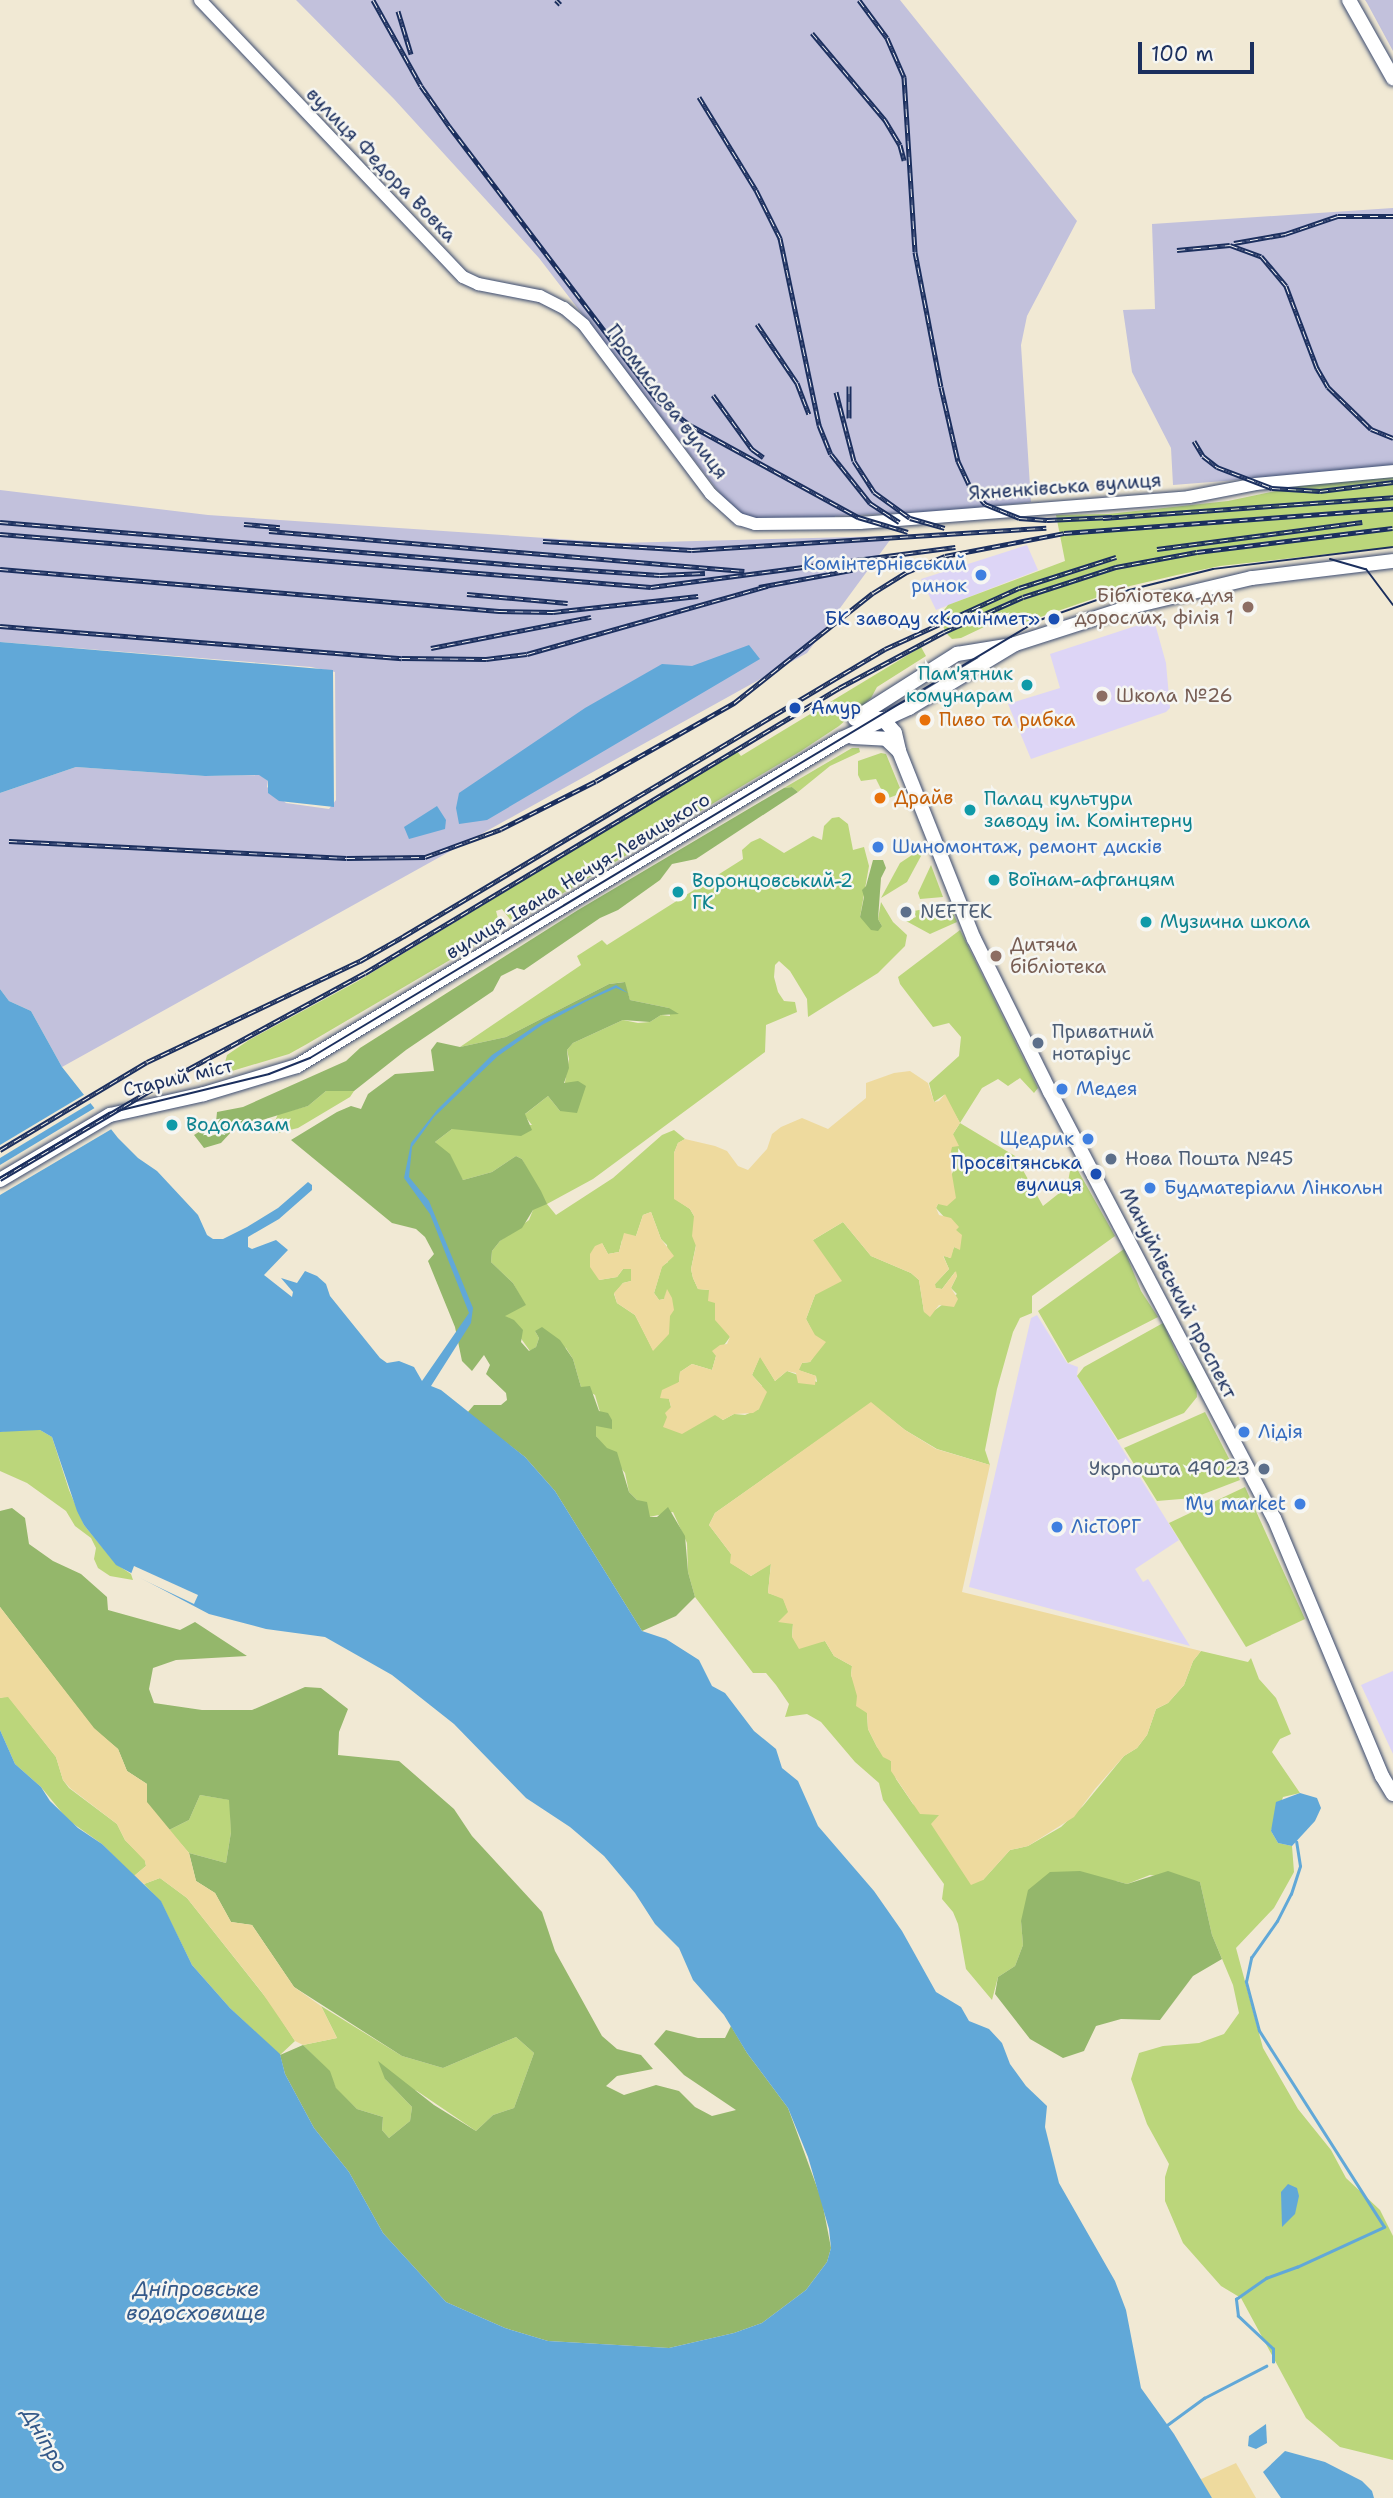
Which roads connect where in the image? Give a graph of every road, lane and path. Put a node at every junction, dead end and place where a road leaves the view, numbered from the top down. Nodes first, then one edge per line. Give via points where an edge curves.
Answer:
1 (200, 0) edge
2 (1349, 0) edge
3 (1393, 78) edge
4 (564, 308) joint
5 (1393, 471) edge
6 (738, 519) joint
7 (1393, 561) edge
8 (1015, 645) junction
9 (894, 692) junction
10 (909, 708) junction
11 (855, 719) junction
12 (883, 719) junction
13 (841, 739) junction
14 (896, 743) junction
15 (334, 1045) joint
16 (0, 1180) edge
17 (1393, 1794) edge

1 - 4 street, вулиця Федора Вовка via 463,278 540,296
2 - 3 main road
4 - 6 street, Промислова вулиця via 584,325 711,494
5 - 6 street, Яхненківська вулиця via 1256,484 1189,497 860,523 755,524
7 - 8 main road, вулиця Івана Нечуя-Левицького via 1252,578 1130,607
8 - 9 main road, вулиця Івана Нечуя-Левицького via 957,654
8 - 10 main road, вулиця Івана Нечуя-Левицького
9 - 11 main road, вулиця Івана Нечуя-Левицького
9 - 12 main road
10 - 12 main road, вулиця Івана Нечуя-Левицького
10 - 14 main road
11 - 12 main road
11 - 13 main road, вулиця Івана Нечуя-Левицького
12 - 13 main road, вулиця Івана Нечуя-Левицького
12 - 14 main road
13 - 14 main road via 877,736
13 - 15 main road, вулиця Івана Нечуя-Левицького
14 - 17 main road, Мануйлівський проспект via 974,939 1274,1518
15 - 16 main road, Старий міст via 270,1076 110,1115

